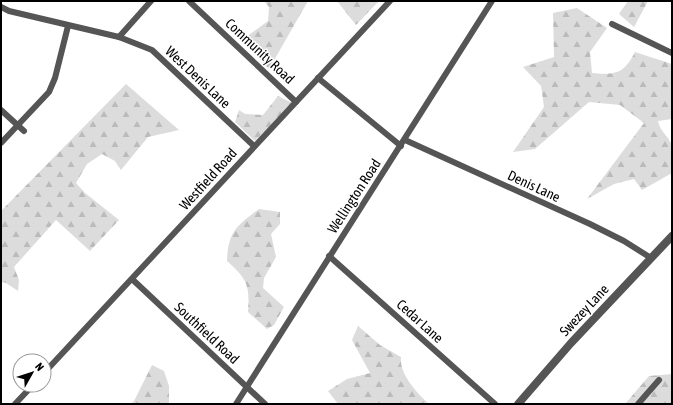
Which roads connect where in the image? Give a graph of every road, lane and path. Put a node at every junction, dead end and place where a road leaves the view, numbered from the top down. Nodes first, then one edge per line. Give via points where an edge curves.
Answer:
1 (151, 1) edge
2 (190, 1) edge
3 (390, 1) edge
4 (492, 1) edge
5 (1, 7) edge
6 (612, 24) dead end
7 (68, 26) junction
8 (119, 37) junction
9 (672, 53) edge
10 (318, 78) junction
11 (296, 102) junction
12 (1, 110) edge
13 (18, 126) junction
14 (24, 131) dead end
15 (1, 143) edge
16 (403, 143) junction
17 (254, 146) junction
18 (672, 236) edge
19 (329, 256) junction
20 (651, 258) junction
21 (132, 279) junction
22 (52, 364) edge
23 (660, 380) dead end
24 (246, 386) junction
25 (25, 393) edge
26 (15, 404) edge
27 (236, 404) edge
28 (265, 404) edge
29 (495, 404) edge
30 (518, 404) edge
31 (638, 404) edge

1 - 8 street
2 - 11 street, Community Road
3 - 10 street, Westfield Road
4 - 16 street, Wellington Road
5 - 7 street, West Denis Lane
6 - 9 street
7 - 8 street, West Denis Lane
7 - 13 street via 49,92
8 - 17 street, West Denis Lane via 155,53
10 - 11 street, Westfield Road
10 - 16 street, Denis Lane
11 - 17 street, Westfield Road
12 - 13 street
13 - 14 street
13 - 15 street
16 - 19 street, Wellington Road
16 - 20 street, Denis Lane via 590,224
17 - 21 street, Westfield Road
18 - 20 street, Swezey Lane
19 - 24 street, Wellington Road
19 - 29 street, Cedar Lane
20 - 30 street, Swezey Lane
21 - 22 street, Westfield Road
21 - 24 street, Southfield Road
23 - 31 street
24 - 27 street, Wellington Road
24 - 28 street, Southfield Road
25 - 26 street

